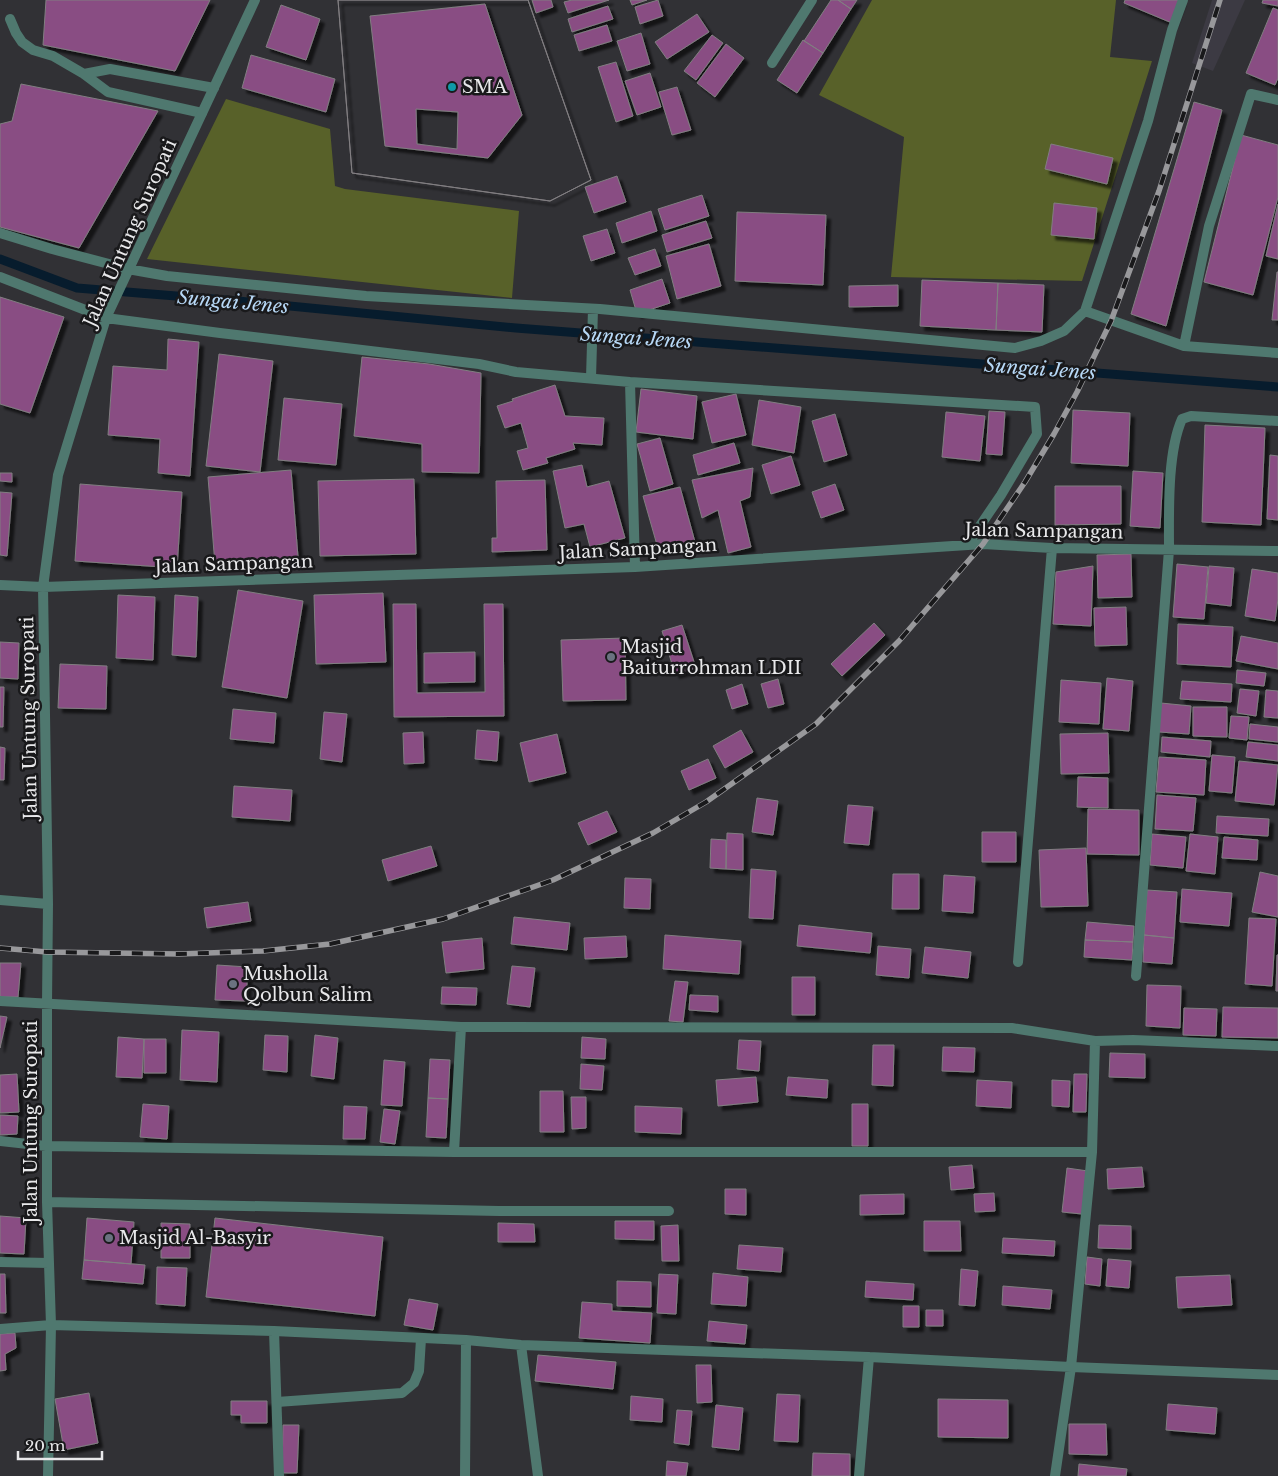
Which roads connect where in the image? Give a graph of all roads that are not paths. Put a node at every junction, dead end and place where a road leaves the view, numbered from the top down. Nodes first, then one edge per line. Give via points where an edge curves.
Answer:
1 (255, 0) edge
2 (812, 0) edge
3 (1183, 0) edge
4 (10, 19) dead end
5 (772, 63) dead end
6 (84, 74) junction
7 (214, 88) junction
8 (1278, 100) edge
9 (202, 113) junction
10 (0, 233) edge
11 (127, 272) junction
12 (0, 278) edge
13 (593, 309) junction
14 (1085, 311) junction
15 (107, 316) junction
16 (1184, 346) junction
17 (1278, 353) edge
18 (591, 378) junction
19 (630, 382) junction
20 (1278, 422) edge
21 (967, 545) junction
22 (1052, 548) junction
23 (1169, 550) junction
24 (1278, 551) edge
25 (635, 567) junction
26 (0, 585) edge
27 (43, 587) junction
28 (0, 900) edge
29 (48, 904) junction
30 (1018, 962) dead end
31 (1136, 976) dead end
32 (0, 1001) edge
33 (47, 1004) junction
34 (461, 1027) junction
35 (1095, 1041) junction
36 (1278, 1046) edge
37 (0, 1142) edge
38 (46, 1146) junction
39 (454, 1152) junction
40 (1092, 1152) junction
41 (47, 1202) junction
42 (669, 1211) dead end
43 (0, 1262) edge
44 (49, 1263) junction
45 (51, 1325) junction
46 (0, 1329) edge
47 (274, 1331) junction
48 (421, 1339) junction
49 (466, 1340) junction
50 (521, 1345) junction
51 (869, 1357) junction
52 (1071, 1367) junction
53 (1278, 1375) edge
54 (277, 1402) junction
55 (48, 1476) edge
56 (279, 1476) edge
57 (465, 1476) edge
58 (538, 1476) edge
59 (859, 1476) edge
60 (1055, 1476) edge

1 - 7 street, Jalan Untung Suropati
2 - 5 street
3 - 14 street via 1148,121
4 - 6 street via 22,42
6 - 7 street via 110,69
6 - 9 street via 108,92
7 - 9 street, Jalan Untung Suropati
8 - 16 street via 1251,94 1209,226
9 - 11 street, Jalan Untung Suropati
10 - 11 street
11 - 13 street via 366,296
11 - 15 street, Jalan Untung Suropati
12 - 15 street
13 - 14 street via 1015,348 1064,331
13 - 18 street
14 - 16 street
15 - 18 street via 479,364 516,372
15 - 27 street, Jalan Untung Suropati via 58,475
16 - 17 street
18 - 19 street
19 - 21 street via 1035,407 1037,434
19 - 25 street
20 - 23 street via 1192,416 1182,419 1176,432
21 - 22 street, Jalan Sampangan
21 - 25 street, Jalan Sampangan
22 - 23 street, Jalan Sampangan
22 - 30 street
23 - 24 street, Jalan Sampangan
23 - 31 street
25 - 27 street, Jalan Sampangan
26 - 27 street, Jalan Sampangan
27 - 29 street, Jalan Untung Suropati
28 - 29 street
29 - 33 street, Jalan Untung Suropati
32 - 33 street
33 - 34 street
33 - 38 street, Jalan Untung Suropati
34 - 35 street via 1012,1028
34 - 39 street
35 - 36 street
35 - 40 street
37 - 38 street
38 - 39 street
38 - 41 street, Jalan Untung Suropati
39 - 40 street
40 - 52 street
41 - 42 street via 489,1211
41 - 44 street, Jalan Untung Suropati
43 - 44 street
44 - 45 street, Jalan Untung Suropati
45 - 46 street
45 - 47 street
45 - 55 street, Jalan Untung Suropati
47 - 48 street
47 - 54 street
48 - 49 street
48 - 54 street via 414,1383 402,1393
49 - 50 street
49 - 57 street
50 - 51 street
50 - 58 street
51 - 52 street
51 - 59 street
52 - 53 street
52 - 60 street
54 - 56 street

